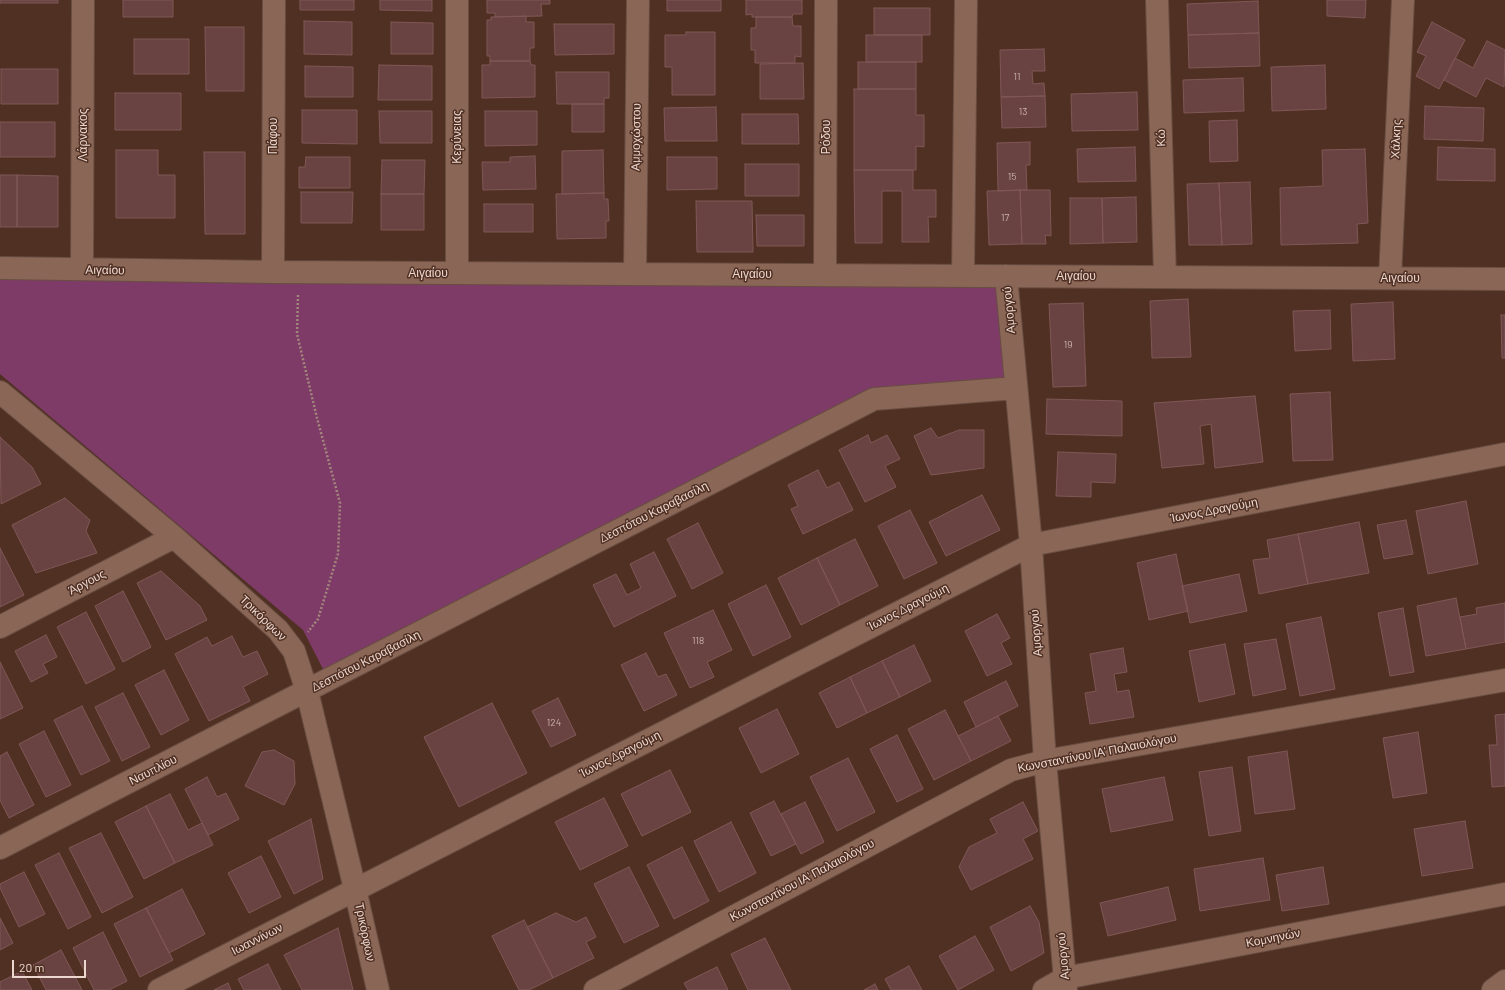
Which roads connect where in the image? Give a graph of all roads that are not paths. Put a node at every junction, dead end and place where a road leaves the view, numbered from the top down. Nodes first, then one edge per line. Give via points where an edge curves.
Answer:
1 (83, 0) edge
2 (274, 0) edge
3 (457, 0) edge
4 (638, 0) edge
5 (826, 0) edge
6 (966, 0) edge
7 (1157, 0) edge
8 (1403, 0) edge
9 (0, 268) edge
10 (82, 269) junction
11 (273, 272) junction
12 (457, 273) junction
13 (635, 274) junction
14 (825, 275) junction
15 (963, 276) junction
16 (1006, 276) junction
17 (1165, 277) junction
18 (1390, 278) junction
19 (1505, 278) edge
20 (1016, 388) junction
21 (4, 401) edge
22 (1505, 454) edge
23 (174, 537) junction
24 (1031, 545) junction
25 (0, 627) edge
26 (1505, 680) edge
27 (307, 691) junction
28 (1045, 761) junction
29 (0, 848) edge
30 (356, 889) junction
31 (1505, 894) edge
32 (1505, 981) edge
33 (1065, 984) edge
34 (159, 990) edge
35 (378, 990) edge
36 (595, 990) edge
37 (1044, 990) edge
38 (1493, 990) edge

1 - 10 street, Λάρνακος
2 - 11 street, Πάφου
3 - 12 street, Κερύνειας
4 - 13 street, Αμμοχώστου
5 - 14 street, Ρόδου
6 - 15 street
7 - 17 street, Κώ
8 - 18 street, Χάλκης
9 - 10 street, Αιγαίου
10 - 11 street, Αιγαίου
11 - 12 street, Αιγαίου
12 - 13 street, Αιγαίου
13 - 14 street, Αιγαίου
14 - 15 street, Αιγαίου
15 - 16 street, Αιγαίου
16 - 17 street, Αιγαίου
16 - 20 street, Αμοργού
17 - 18 street, Αιγαίου
18 - 19 street, Αιγαίου
20 - 24 street, Αμοργού
20 - 27 street, Δεσπότου Καραβασίλη via 874,399
21 - 23 street, Τρικόρφων
22 - 24 street, Ίωνος Δραγούμη
23 - 25 street, Άργους
23 - 27 street, Τρικόρφων via 278,630 294,651
24 - 28 street, Αμοργού
24 - 30 street, Ίωνος Δραγούμη
26 - 28 street, Κωνσταντίνου ΙΑ' Παλαιολόγου
27 - 29 street, Ναυπλίου
27 - 30 street, Τρικόρφων
28 - 33 street, Αμοργού
28 - 36 street, Κωνσταντίνου ΙΑ' Παλαιολόγου via 1011,770
30 - 34 street, Ιωαννίνων
30 - 35 street, Τρικόρφων
31 - 33 street, Κοµνηνών
32 - 38 street
33 - 37 street, Κοµνηνών

